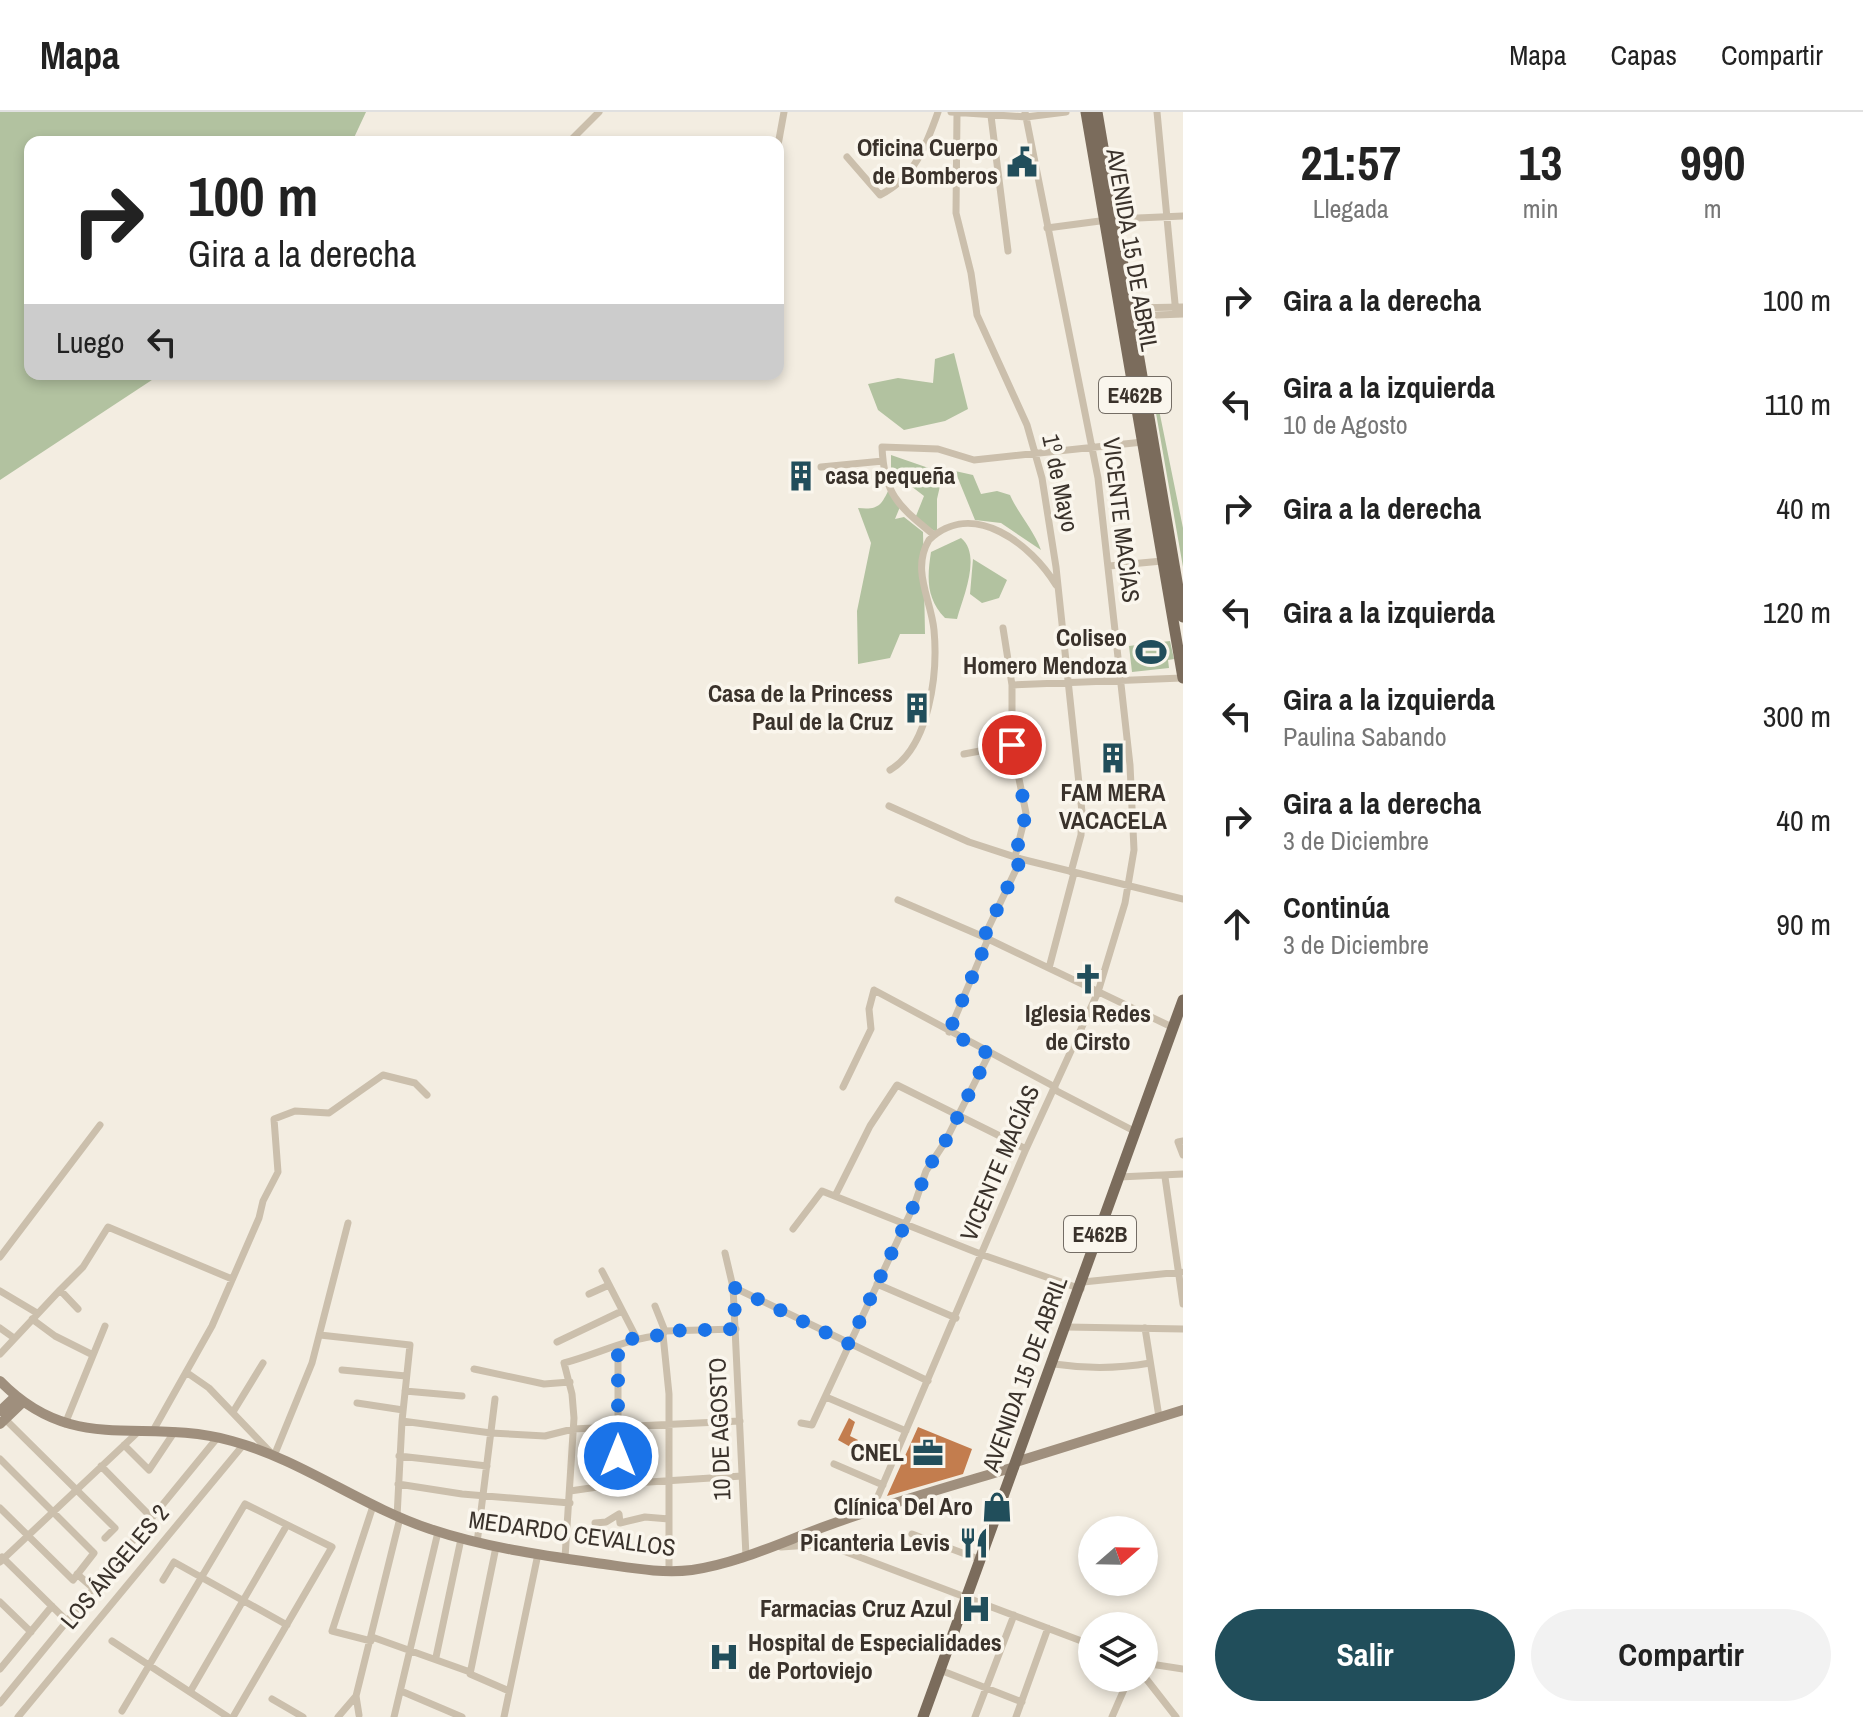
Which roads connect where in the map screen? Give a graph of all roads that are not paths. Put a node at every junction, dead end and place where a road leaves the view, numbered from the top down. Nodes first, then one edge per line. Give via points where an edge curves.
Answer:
1 (599, 112) edge
2 (784, 112) edge
3 (938, 112) edge
4 (951, 112) edge
5 (1066, 112) edge
6 (1086, 112) edge
7 (1097, 112) edge
8 (1157, 112) edge
9 (957, 113) edge
10 (1026, 115) edge
11 (991, 116) junction
12 (575, 136) edge
13 (780, 136) edge
14 (847, 157) dead end
15 (1183, 216) edge
16 (1166, 217) junction
17 (1110, 219) junction
18 (1047, 228) junction
19 (1008, 251) dead end
20 (1179, 310) edge
21 (1131, 312) junction
22 (1143, 442) junction
23 (1094, 449) junction
24 (1033, 454) junction
25 (883, 461) junction
26 (821, 467) dead end
27 (934, 535) junction
28 (1162, 561) junction
29 (1109, 566) junction
30 (1180, 578) edge
31 (1057, 586) junction
32 (1181, 597) edge
33 (1177, 617) edge
34 (1003, 628) dead end
35 (1183, 678) edge
36 (1121, 683) junction
37 (1067, 684) junction
38 (1012, 685) junction
39 (1012, 745) junction
40 (964, 754) dead end
41 (890, 770) dead end
42 (889, 806) dead end
43 (1018, 858) junction
44 (1072, 873) junction
45 (1129, 885) junction
46 (1183, 899) edge
47 (898, 900) dead end
48 (986, 938) junction
49 (1049, 968) junction
50 (1098, 992) junction
51 (1183, 1000) edge
52 (1174, 1028) junction
53 (949, 1032) junction
54 (989, 1054) junction
55 (843, 1087) dead end
56 (1054, 1088) junction
57 (427, 1095) dead end
58 (959, 1116) junction
59 (100, 1125) dead end
60 (1136, 1132) junction
61 (1183, 1141) edge
62 (1026, 1149) junction
63 (1183, 1155) edge
64 (1183, 1174) edge
65 (1119, 1177) junction
66 (1165, 1177) junction
67 (835, 1196) junction
68 (348, 1223) dead end
69 (906, 1225) junction
70 (793, 1229) dead end
71 (725, 1253) dead end
72 (983, 1255) junction
73 (0, 1256) edge
74 (602, 1271) dead end
75 (1181, 1272) edge
76 (232, 1279) junction
77 (877, 1284) junction
78 (609, 1285) junction
79 (1082, 1286) junction
80 (733, 1287) junction
81 (60, 1290) junction
82 (0, 1291) edge
83 (589, 1294) dead end
84 (1183, 1304) edge
85 (655, 1306) dead end
86 (78, 1309) dead end
87 (622, 1311) junction
88 (34, 1316) junction
89 (956, 1318) junction
90 (105, 1326) dead end
91 (1066, 1327) junction
92 (0, 1328) edge
93 (1145, 1328) junction
94 (736, 1329) junction
95 (1183, 1329) edge
96 (664, 1333) junction
97 (320, 1335) junction
98 (636, 1337) junction
99 (14, 1338) junction
100 (557, 1342) dead end
101 (849, 1344) junction
102 (618, 1346) junction
103 (0, 1354) edge
104 (93, 1355) junction
105 (263, 1363) dead end
106 (1150, 1363) junction
107 (1054, 1364) junction
108 (474, 1369) dead end
109 (342, 1370) dead end
110 (186, 1372) junction
111 (406, 1376) junction
112 (0, 1381) edge
113 (928, 1381) junction
114 (570, 1382) junction
115 (405, 1391) junction
116 (462, 1396) dead end
117 (826, 1397) junction
118 (495, 1399) dead end
119 (18, 1400) junction
120 (357, 1403) dead end
121 (403, 1410) junction
122 (1183, 1410) edge
123 (233, 1412) junction
124 (1159, 1417) junction
125 (2, 1418) edge
126 (402, 1421) junction
127 (740, 1421) junction
128 (801, 1423) dead end
129 (65, 1424) junction
130 (670, 1425) junction
131 (617, 1427) junction
132 (154, 1429) junction
133 (573, 1429) junction
134 (139, 1430) junction
135 (175, 1430) junction
136 (906, 1431) junction
137 (491, 1433) junction
138 (218, 1437) junction
139 (244, 1444) junction
140 (124, 1445) junction
141 (274, 1456) junction
142 (399, 1456) junction
143 (0, 1459) edge
144 (834, 1464) dead end
145 (1015, 1465) junction
146 (101, 1466) junction
147 (487, 1466) junction
148 (742, 1476) junction
149 (670, 1480) junction
150 (398, 1484) junction
151 (618, 1484) junction
152 (883, 1485) junction
153 (77, 1489) junction
154 (570, 1491) junction
155 (483, 1495) junction
156 (570, 1503) junction
157 (373, 1506) junction
158 (0, 1508) edge
159 (872, 1510) junction
160 (53, 1512) junction
161 (152, 1518) junction
162 (398, 1518) junction
163 (669, 1519) junction
164 (595, 1523) dead end
165 (287, 1525) junction
166 (823, 1527) junction
167 (438, 1532) junction
168 (912, 1534) dead end
169 (28, 1536) junction
170 (105, 1538) dead end
171 (461, 1539) junction
172 (477, 1543) junction
173 (825, 1544) junction
174 (496, 1547) junction
175 (538, 1554) junction
176 (748, 1555) junction
177 (565, 1558) junction
178 (1, 1559) edge
179 (981, 1560) junction
180 (669, 1571) junction
181 (75, 1577) junction
182 (202, 1577) junction
183 (163, 1580) dead end
184 (93, 1588) junction
185 (966, 1597) junction
186 (243, 1601) junction
187 (0, 1602) edge
188 (52, 1606) junction
189 (1014, 1615) junction
190 (67, 1621) junction
191 (287, 1625) junction
192 (1048, 1628) junction
193 (31, 1632) junction
194 (372, 1639) junction
195 (1078, 1640) edge
196 (112, 1641) dead end
197 (0, 1648) edge
198 (412, 1649) junction
199 (9, 1657) junction
200 (436, 1657) junction
201 (149, 1665) junction
202 (1158, 1665) edge
203 (0, 1669) edge
204 (1183, 1669) edge
205 (940, 1670) junction
206 (470, 1672) junction
207 (986, 1688) junction
208 (401, 1691) junction
209 (509, 1691) junction
210 (190, 1692) junction
211 (1123, 1692) edge
212 (1156, 1692) edge
213 (356, 1696) junction
214 (272, 1699) dead end
215 (1022, 1702) junction
216 (0, 1703) edge
217 (345, 1708) junction
218 (122, 1711) dead end
219 (361, 1716) edge
220 (1019, 1716) edge
221 (18, 1717) edge
222 (231, 1717) edge
223 (303, 1717) edge
224 (338, 1717) edge
225 (394, 1717) edge
226 (462, 1717) edge
227 (504, 1717) edge
228 (923, 1717) edge
229 (975, 1717) edge
230 (1112, 1717) edge
231 (1176, 1717) edge

1 - 12 street
2 - 13 street
3 - 14 street via 913,169 880,195
4 - 9 street
5 - 10 street
6 - 17 main road, AVENIDA 15 DE ABRIL / E462B
7 - 17 main road, AVENIDA 15 DE ABRIL / E462B
8 - 16 street
9 - 11 street
9 - 24 street, 1º de Mayo via 954,201 974,306 1027,425
10 - 11 street
10 - 18 street, VICENTE MACÍAS
11 - 19 street
15 - 16 street
16 - 17 street
16 - 20 street
17 - 18 street
17 - 21 main road, AVENIDA 15 DE ABRIL / E462B
17 - 22 main road, AVENIDA 15 DE ABRIL / E462B
18 - 23 street, VICENTE MACÍAS
20 - 21 street
21 - 30 main road, AVENIDA 15 DE ABRIL / E462B
22 - 23 street
22 - 28 main road, AVENIDA 15 DE ABRIL / E462B
23 - 24 street
23 - 29 street, VICENTE MACÍAS
24 - 25 street via 974,460 938,449 882,447
24 - 31 street, 1º de Mayo via 1042,478
25 - 26 street
25 - 27 street via 895,500
27 - 31 street via 960,525 987,525 1031,553
27 - 41 street via 922,556 934,642 925,725 913,748
28 - 29 street
28 - 30 street
28 - 33 main road, AVENIDA 15 DE ABRIL / E462B
29 - 36 street, VICENTE MACÍAS
30 - 32 main road, AVENIDA 15 DE ABRIL / E462B
31 - 37 street, 1º de Mayo
32 - 33 main road, AVENIDA 15 DE ABRIL / E462B
33 - 35 main road, AVENIDA 15 DE ABRIL / E462B
34 - 38 street
35 - 36 street
36 - 37 street
36 - 45 street, VICENTE MACÍAS via 1134,827
37 - 38 street
37 - 44 street, 1º de Mayo via 1082,812
38 - 39 street
39 - 40 street
39 - 43 street via 1026,813
42 - 43 street
43 - 44 street
43 - 48 street
44 - 45 street
44 - 49 street, 1º de Mayo
45 - 46 street
45 - 50 street, VICENTE MACÍAS
47 - 48 street
48 - 49 street
48 - 53 street
49 - 50 street
50 - 52 street
50 - 56 street, VICENTE MACÍAS
51 - 52 main road, AVENIDA 15 DE ABRIL / E462B
52 - 60 main road, AVENIDA 15 DE ABRIL / E462B
53 - 54 street
53 - 55 street via 874,990 871,1029
54 - 56 street
54 - 58 street
56 - 60 street
56 - 62 street, VICENTE MACÍAS
57 - 76 street via 415,1083 383,1075 329,1113 295,1111 274,1119 278,1172
58 - 62 street
58 - 67 street via 897,1085
58 - 69 street via 926,1171
59 - 73 street
60 - 65 main road, AVENIDA 15 DE ABRIL / E462B
61 - 63 street via 1178,1142
62 - 72 street, VICENTE MACÍAS
64 - 66 street
65 - 66 street
65 - 79 main road, AVENIDA 15 DE ABRIL / E462B
66 - 75 street
67 - 69 street
67 - 70 street via 822,1191
68 - 97 street
69 - 72 street
69 - 77 street
71 - 80 street, 10 DE AGOSTO
72 - 79 street
72 - 89 street, VICENTE MACÍAS
74 - 78 street
75 - 79 street
75 - 84 street
76 - 81 street via 108,1227 83,1267
76 - 110 street
77 - 89 street
77 - 101 street
78 - 83 street
78 - 87 street
79 - 91 main road, AVENIDA 15 DE ABRIL / E462B
80 - 94 street, 10 DE AGOSTO
80 - 101 street
81 - 86 street
81 - 88 street
82 - 88 street
85 - 96 street
87 - 98 street
87 - 100 street
88 - 99 street
88 - 104 street via 55,1336
89 - 113 street, VICENTE MACÍAS
90 - 104 street
91 - 93 street
91 - 107 main road, AVENIDA 15 DE ABRIL / E462B
92 - 99 street
93 - 95 street
93 - 106 street
94 - 96 street
94 - 127 street, 10 DE AGOSTO
96 - 98 street
96 - 130 street
97 - 111 street via 410,1345
97 - 141 street
98 - 102 street
99 - 103 street
101 - 113 street
101 - 117 street
102 - 114 street via 564,1363
102 - 131 street
104 - 129 street
105 - 123 street
106 - 107 street via 1117,1369
106 - 124 street
107 - 145 main road, AVENIDA 15 DE ABRIL / E462B
108 - 114 street via 544,1384
109 - 111 street
110 - 123 street
110 - 132 street
111 - 115 street
112 - 119 street, MEDARDO CEVALLOS
113 - 136 street, VICENTE MACÍAS
114 - 133 street
115 - 116 street
115 - 121 street
117 - 128 street via 812,1425
117 - 136 street
118 - 137 street
119 - 125 street
119 - 129 street, MEDARDO CEVALLOS
120 - 121 street
121 - 126 street
122 - 124 street, MEDARDO CEVALLOS
123 - 141 street
124 - 145 street, MEDARDO CEVALLOS
125 - 153 street
126 - 137 street
126 - 142 street
127 - 130 street
127 - 148 street, 10 DE AGOSTO
129 - 134 street, MEDARDO CEVALLOS
130 - 131 street
130 - 149 street
131 - 133 street
131 - 151 street
132 - 134 street, MEDARDO CEVALLOS
132 - 135 street, MEDARDO CEVALLOS
133 - 137 street via 555,1436
133 - 154 street
134 - 140 street
135 - 138 street, MEDARDO CEVALLOS
135 - 140 street via 149,1470
136 - 152 street, VICENTE MACÍAS
137 - 147 street
138 - 139 street, MEDARDO CEVALLOS
138 - 161 street
139 - 141 street, MEDARDO CEVALLOS
139 - 221 street, LOS ÁNGELES 2
140 - 146 street
141 - 157 street, MEDARDO CEVALLOS
142 - 147 street
142 - 150 street
143 - 160 street
144 - 152 street
145 - 159 street, MEDARDO CEVALLOS
145 - 179 main road, AVENIDA 15 DE ABRIL / E462B
146 - 153 street
146 - 161 street
147 - 155 street
148 - 149 street
148 - 176 street, 10 DE AGOSTO
149 - 151 street
149 - 163 street
150 - 155 street
150 - 162 street
151 - 154 street
152 - 159 street, VICENTE MACÍAS
153 - 160 street
153 - 170 street via 115,1528
154 - 156 street
155 - 156 street
155 - 172 street
156 - 177 street
157 - 162 street, MEDARDO CEVALLOS
157 - 194 street via 332,1631
158 - 169 street
159 - 166 street, MEDARDO CEVALLOS
160 - 169 street
160 - 181 street via 94,1553
161 - 184 street
162 - 167 street, MEDARDO CEVALLOS
162 - 194 street
163 - 164 street via 620,1523 619,1514
163 - 180 street
165 - 182 street via 245,1504
165 - 186 street
165 - 191 street via 332,1547
166 - 173 street via 819,1537
166 - 176 street, MEDARDO CEVALLOS
167 - 171 street, MEDARDO CEVALLOS
167 - 198 street
168 - 179 street
169 - 178 street
169 - 181 street
171 - 172 street, MEDARDO CEVALLOS
171 - 200 street
172 - 174 street, MEDARDO CEVALLOS
173 - 176 street via 796,1544
173 - 185 street
174 - 175 street, MEDARDO CEVALLOS
174 - 206 street
175 - 177 street, MEDARDO CEVALLOS
175 - 209 street
176 - 180 street, MEDARDO CEVALLOS
177 - 180 street, MEDARDO CEVALLOS
178 - 188 street
179 - 185 main road, AVENIDA 15 DE ABRIL / E462B
181 - 184 street
182 - 183 street via 174,1562
182 - 186 street
182 - 201 street
184 - 190 street
185 - 189 street
185 - 205 main road, AVENIDA 15 DE ABRIL / E462B
186 - 191 street
186 - 210 street
187 - 193 street
188 - 190 street
188 - 193 street
189 - 192 street
189 - 207 street
190 - 216 street
191 - 222 street
192 - 195 street
192 - 215 street
193 - 199 street
194 - 198 street
194 - 213 street
196 - 201 street
197 - 199 street
198 - 200 street
198 - 208 street
199 - 203 street
200 - 206 street
201 - 210 street
201 - 218 street
202 - 204 street
205 - 207 street
205 - 228 main road, AVENIDA 15 DE ABRIL / E462B
206 - 209 street
207 - 215 street
207 - 229 street
208 - 225 street
208 - 226 street
209 - 227 street
210 - 222 street
211 - 230 street
212 - 231 street
213 - 217 street
213 - 219 street
214 - 223 street
215 - 220 street
217 - 219 street
217 - 224 street

